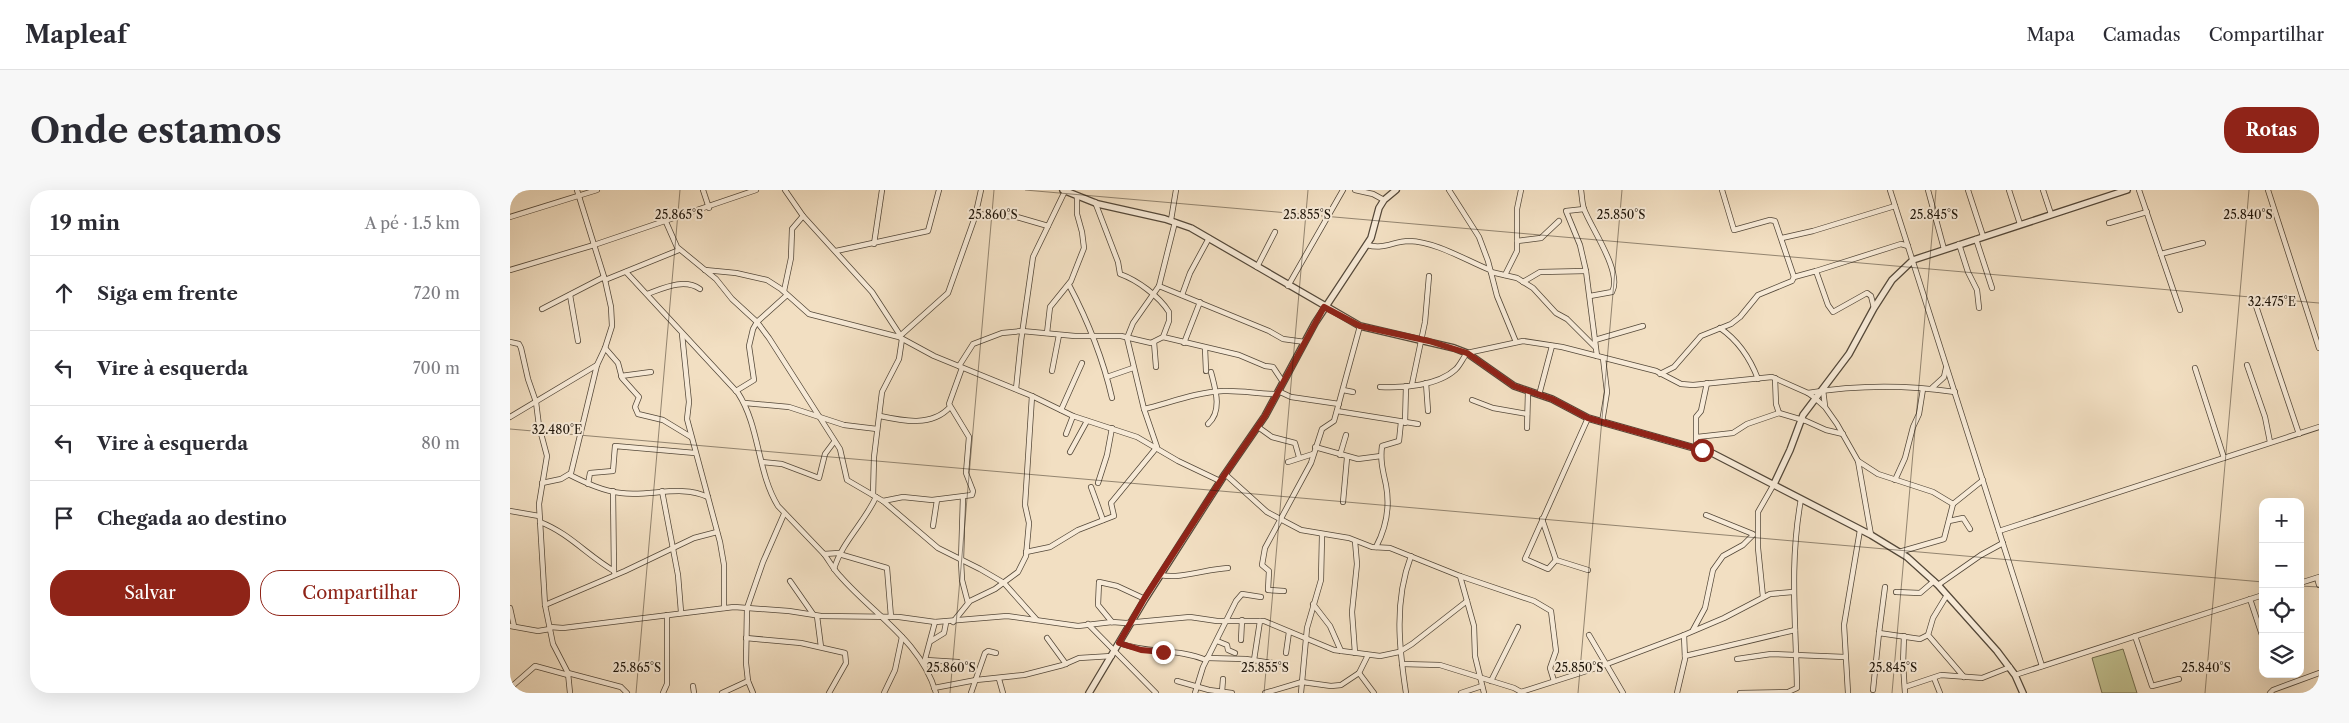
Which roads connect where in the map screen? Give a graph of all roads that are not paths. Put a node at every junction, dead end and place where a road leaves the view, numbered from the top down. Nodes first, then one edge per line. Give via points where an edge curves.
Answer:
1 (577, 190) edge
2 (598, 190) edge
3 (703, 190) edge
4 (756, 190) edge
5 (784, 190) edge
6 (875, 190) edge
7 (939, 190) edge
8 (981, 190) edge
9 (1176, 190) edge
10 (1343, 190) edge
11 (1356, 190) edge
12 (1396, 190) edge
13 (1449, 190) edge
14 (1522, 190) edge
15 (1580, 190) edge
16 (1722, 190) edge
17 (1890, 190) edge
18 (1928, 190) edge
19 (1968, 190) edge
20 (2009, 190) edge
21 (2043, 190) edge
22 (2127, 190) edge
23 (2139, 190) edge
24 (2268, 190) edge
25 (1064, 191) edge
26 (881, 193) edge
27 (1078, 194) edge
28 (579, 196) junction
29 (1384, 200) junction
30 (1095, 202) junction
31 (1896, 206) junction
32 (709, 208) junction
33 (1584, 209) junction
34 (2147, 212) junction
35 (976, 214) junction
36 (2051, 214) junction
37 (803, 216) junction
38 (510, 217) edge
39 (1173, 221) junction
40 (1559, 221) dead end
41 (666, 222) junction
42 (2109, 223) dead end
43 (2020, 224) junction
44 (1048, 226) junction
45 (1275, 232) dead end
46 (1983, 236) junction
47 (1209, 238) junction
48 (1782, 238) junction
49 (1976, 239) junction
50 (1517, 241) junction
51 (2203, 242) dead end
52 (874, 244) junction
53 (1367, 244) junction
54 (1959, 244) junction
55 (594, 246) junction
56 (1908, 246) junction
57 (1944, 249) junction
58 (679, 250) junction
59 (836, 251) junction
60 (2161, 254) junction
61 (1913, 260) junction
62 (1257, 267) junction
63 (510, 270) edge
64 (705, 270) junction
65 (1816, 270) junction
66 (1491, 271) junction
67 (1586, 271) junction
68 (626, 272) junction
69 (724, 272) junction
70 (1505, 275) junction
71 (1429, 276) dead end
72 (1794, 276) junction
73 (605, 279) junction
74 (716, 279) junction
75 (1523, 282) junction
76 (1069, 285) junction
77 (1158, 286) junction
78 (1288, 286) junction
79 (1992, 288) dead end
80 (700, 289) dead end
81 (785, 293) junction
82 (646, 294) junction
83 (570, 295) junction
84 (1153, 295) junction
85 (1182, 295) junction
86 (1590, 296) junction
87 (1200, 302) junction
88 (2256, 306) dead end
89 (1324, 307) junction
90 (1874, 308) junction
91 (1979, 308) dead end
92 (542, 309) dead end
93 (2180, 310) dead end
94 (757, 322) junction
95 (1360, 326) junction
96 (1643, 326) dead end
97 (1720, 328) junction
98 (1022, 331) junction
99 (682, 332) junction
100 (1047, 333) junction
101 (1059, 335) junction
102 (1092, 336) junction
103 (901, 337) junction
104 (1164, 337) junction
105 (1127, 338) junction
106 (1421, 340) junction
107 (1595, 340) junction
108 (510, 342) edge
109 (578, 342) dead end
110 (1154, 342) junction
111 (1305, 342) junction
112 (1516, 342) junction
113 (1184, 343) junction
114 (1552, 346) junction
115 (605, 348) junction
116 (1205, 348) junction
117 (1596, 348) junction
118 (2319, 348) edge
119 (1467, 353) junction
120 (1597, 356) junction
121 (1603, 358) junction
122 (1082, 363) dead end
123 (597, 365) junction
124 (2247, 365) dead end
125 (960, 367) junction
126 (1156, 367) dead end
127 (1947, 367) junction
128 (1133, 368) junction
129 (2195, 368) dead end
130 (1052, 371) dead end
131 (651, 372) dead end
132 (1660, 374) junction
133 (621, 376) junction
134 (1107, 377) junction
135 (1758, 378) junction
136 (1775, 378) junction
137 (1283, 382) junction
138 (1426, 383) junction
139 (1707, 383) junction
140 (1412, 384) junction
141 (1406, 386) junction
142 (1380, 387) dead end
143 (1932, 388) junction
144 (1016, 389) junction
145 (1923, 389) junction
146 (1343, 390) junction
147 (1824, 390) junction
148 (736, 391) junction
149 (1216, 392) junction
150 (1277, 392) junction
151 (1353, 392) dead end
152 (1528, 392) junction
153 (1955, 392) junction
154 (1808, 393) junction
155 (1539, 395) junction
156 (1032, 396) junction
157 (1112, 398) dead end
158 (1815, 398) junction
159 (1472, 400) dead end
160 (536, 402) junction
161 (745, 403) junction
162 (1339, 404) junction
163 (950, 407) junction
164 (1825, 407) junction
165 (1144, 408) junction
166 (1061, 410) junction
167 (1337, 411) junction
168 (1428, 411) dead end
169 (1779, 413) junction
170 (1527, 414) junction
171 (880, 416) junction
172 (1073, 416) junction
173 (510, 417) edge
174 (820, 418) junction
175 (1588, 418) junction
176 (1801, 419) junction
177 (1087, 421) junction
178 (1403, 422) junction
179 (1602, 422) junction
180 (1208, 424) dead end
181 (1418, 424) dead end
182 (688, 425) junction
183 (1258, 427) junction
184 (2319, 427) edge
185 (1112, 428) junction
186 (1527, 428) dead end
187 (877, 429) junction
188 (681, 432) junction
189 (1066, 434) dead end
190 (1843, 434) junction
191 (2299, 434) junction
192 (1346, 435) dead end
193 (690, 437) junction
194 (1696, 437) junction
195 (834, 442) junction
196 (2270, 442) junction
197 (1157, 447) junction
198 (1315, 447) junction
199 (1696, 448) junction
200 (1070, 452) dead end
201 (695, 453) junction
202 (1313, 454) junction
203 (1340, 456) junction
204 (1381, 456) junction
205 (1298, 457) junction
206 (1347, 458) junction
207 (2224, 458) junction
208 (1858, 461) junction
209 (762, 462) junction
210 (1288, 462) dead end
211 (545, 473) junction
212 (1225, 474) junction
213 (570, 475) junction
214 (1895, 480) junction
215 (1983, 480) junction
216 (550, 481) junction
217 (1220, 481) junction
218 (542, 483) junction
219 (1098, 483) dead end
220 (588, 484) junction
221 (1774, 484) junction
222 (705, 486) junction
223 (1091, 487) dead end
224 (613, 491) junction
225 (697, 491) junction
226 (662, 492) junction
227 (874, 496) junction
228 (708, 497) junction
229 (963, 497) junction
230 (937, 500) junction
231 (1801, 500) junction
232 (882, 502) junction
233 (1344, 502) dead end
234 (1953, 504) junction
235 (510, 511) edge
236 (784, 514) junction
237 (1706, 515) dead end
238 (1542, 518) junction
239 (539, 519) junction
240 (1103, 520) junction
241 (1281, 520) junction
242 (1949, 521) junction
243 (933, 526) dead end
244 (1970, 529) dead end
245 (1860, 530) junction
246 (1999, 531) junction
247 (717, 532) junction
248 (1755, 534) junction
249 (1322, 535) junction
250 (1871, 535) junction
251 (1355, 541) junction
252 (2003, 543) junction
253 (1376, 547) junction
254 (673, 549) junction
255 (1026, 552) junction
256 (1899, 552) junction
257 (824, 554) junction
258 (839, 554) junction
259 (1411, 556) junction
260 (1556, 560) junction
261 (961, 561) junction
262 (1228, 568) dead end
263 (834, 569) junction
264 (1588, 570) dead end
265 (614, 573) junction
266 (1160, 575) junction
267 (1460, 576) junction
268 (2318, 578) edge
269 (790, 581) dead end
270 (2304, 582) edge
271 (1004, 583) junction
272 (1936, 583) junction
273 (2319, 585) edge
274 (1885, 587) dead end
275 (1284, 591) dead end
276 (1792, 592) junction
277 (1896, 592) dead end
278 (1947, 595) junction
279 (2259, 596) edge
280 (1261, 597) dead end
281 (1763, 597) junction
282 (1144, 599) junction
283 (2250, 599) junction
284 (1467, 601) junction
285 (968, 603) junction
286 (1313, 604) junction
287 (545, 605) junction
288 (510, 608) edge
289 (724, 608) junction
290 (747, 608) junction
291 (681, 612) junction
292 (667, 615) junction
293 (815, 615) junction
294 (883, 616) junction
295 (891, 617) junction
296 (1037, 620) junction
297 (1226, 620) junction
298 (1242, 620) junction
299 (1260, 621) junction
300 (935, 622) junction
301 (953, 622) junction
302 (1112, 622) junction
303 (1131, 622) junction
304 (946, 623) junction
305 (1088, 624) junction
306 (512, 626) edge
307 (1518, 627) dead end
308 (550, 628) junction
309 (1795, 630) junction
310 (1692, 631) junction
311 (1289, 632) junction
312 (1879, 632) junction
313 (2261, 633) edge
314 (1589, 635) dead end
315 (1684, 635) junction
316 (1928, 635) junction
317 (1904, 636) junction
318 (2135, 636) junction
319 (902, 637) junction
320 (746, 638) junction
321 (1047, 638) dead end
322 (1306, 639) junction
323 (1241, 640) dead end
324 (930, 641) junction
325 (1217, 641) junction
326 (1119, 643) junction
327 (822, 647) junction
328 (1286, 652) dead end
329 (1341, 652) junction
330 (1399, 652) junction
331 (996, 653) dead end
332 (1113, 653) junction
333 (1235, 653) dead end
334 (1355, 653) junction
335 (1796, 653) junction
336 (1368, 655) junction
337 (1685, 656) junction
338 (1845, 657) junction
339 (1207, 659) junction
340 (1736, 659) dead end
341 (1254, 660) junction
342 (925, 662) junction
343 (958, 662) dead end
344 (1066, 664) junction
345 (1279, 664) dead end
346 (1402, 664) junction
347 (1607, 664) junction
348 (2042, 666) junction
349 (2010, 667) junction
350 (2319, 673) edge
351 (568, 674) junction
352 (1359, 674) junction
353 (2015, 674) junction
354 (1964, 677) junction
355 (1480, 678) junction
356 (1934, 678) junction
357 (999, 679) junction
358 (1223, 679) dead end
359 (2179, 679) dead end
360 (976, 680) junction
361 (748, 681) junction
362 (1177, 681) dead end
363 (1491, 681) junction
364 (1554, 681) junction
365 (1302, 682) junction
366 (511, 686) edge
367 (693, 686) dead end
368 (1196, 686) junction
369 (1482, 686) junction
370 (1906, 687) junction
371 (935, 690) edge
372 (1873, 690) dead end
373 (1797, 691) edge
374 (1091, 692) edge
375 (1222, 692) edge
376 (1522, 692) edge
377 (512, 693) edge
378 (570, 693) edge
379 (627, 693) edge
380 (663, 693) edge
381 (694, 693) edge
382 (722, 693) edge
383 (752, 693) edge
384 (829, 693) edge
385 (884, 693) edge
386 (971, 693) edge
387 (1003, 693) edge
388 (1156, 693) edge
389 (1195, 693) edge
390 (1232, 693) edge
391 (1265, 693) edge
392 (1301, 693) edge
393 (1374, 693) edge
394 (1406, 693) edge
395 (1461, 693) edge
396 (1484, 693) edge
397 (1623, 693) edge
398 (1677, 693) edge
399 (1740, 693) edge
400 (1848, 693) edge
401 (1905, 693) edge
402 (1940, 693) edge
403 (2023, 693) edge
404 (2270, 693) edge

1 - 28 street
2 - 28 street
3 - 32 street
4 - 32 street
5 - 37 street
6 - 26 street
7 - 52 street via 928,231
8 - 35 street
9 - 39 street
10 - 78 street
11 - 29 street
12 - 29 street
13 - 66 street via 1479,238
14 - 50 street via 1517,209
15 - 33 street
16 - 48 street via 1734,230 1772,220
17 - 31 street
18 - 57 street
19 - 46 street
20 - 43 street
21 - 36 street
22 - 36 street
23 - 34 street
24 - 118 street
25 - 27 street
25 - 44 street
26 - 52 street
27 - 30 street
27 - 76 street via 1077,214 1084,248
28 - 38 street
28 - 55 street
29 - 53 street
30 - 39 street
30 - 84 street via 1120,274 1131,278
31 - 48 street
31 - 56 street
32 - 41 street
33 - 67 street via 1566,211 1580,245
33 - 86 street via 1609,261 1614,285 1612,292
34 - 42 street
34 - 60 street
35 - 44 street via 1017,217
35 - 103 street via 946,298
36 - 43 street
37 - 59 street
37 - 81 street via 792,229
39 - 47 street
39 - 77 street
40 - 50 street via 1541,238
41 - 55 street
41 - 58 street
43 - 46 street
44 - 98 street via 1033,257
45 - 62 street
46 - 49 street
47 - 62 street
47 - 85 street
48 - 72 street
49 - 54 street
49 - 79 street
50 - 70 street via 1517,251
51 - 60 street
52 - 59 street
53 - 66 street via 1383,248 1410,241 1441,249
53 - 89 street
54 - 57 street
54 - 91 street via 1977,290
55 - 63 street
55 - 73 street
56 - 61 street
56 - 65 street via 1901,244
57 - 61 street
58 - 64 street
58 - 68 street
59 - 103 street via 872,292
60 - 93 street
61 - 90 street via 1892,280
61 - 127 street
62 - 78 street
64 - 69 street
64 - 74 street
65 - 72 street
65 - 90 street via 1832,311 1867,293
66 - 70 street
66 - 112 street via 1497,296
67 - 75 street via 1540,272
67 - 86 street
68 - 73 street
68 - 82 street
69 - 74 street
69 - 81 street via 761,278
70 - 75 street
71 - 106 street
72 - 97 street via 1792,281 1758,295 1740,317
73 - 83 street
73 - 115 street via 612,326
74 - 94 street
75 - 117 street via 1533,288 1556,314 1568,319
76 - 100 street via 1050,307
76 - 102 street
77 - 84 street
77 - 85 street
78 - 89 street
80 - 82 street via 686,283
81 - 94 street
81 - 103 street via 809,314
82 - 99 street
83 - 92 street
83 - 109 street
84 - 104 street via 1170,315
84 - 105 street via 1133,323
85 - 87 street
86 - 107 street
87 - 111 street via 1283,338
87 - 113 street
88 - 191 street
89 - 95 street
89 - 111 street
90 - 147 street via 1850,354
94 - 148 street via 749,346 754,380
94 - 174 street
95 - 106 street
95 - 146 street
96 - 107 street
97 - 132 street via 1701,336 1674,367
97 - 135 street via 1749,357
98 - 100 street
98 - 125 street via 997,334 973,344
98 - 144 street
99 - 148 street
99 - 182 street
100 - 101 street
101 - 102 street
101 - 130 street
102 - 105 street
102 - 134 street
103 - 125 street
103 - 171 street via 899,359 882,392
104 - 110 street
104 - 113 street
105 - 110 street
105 - 128 street
106 - 119 street
106 - 140 street
107 - 117 street
108 - 160 street via 519,344
110 - 126 street
111 - 137 street
112 - 114 street
112 - 119 street
113 - 116 street
114 - 120 street
114 - 155 street
115 - 123 street
115 - 133 street via 618,363
116 - 137 street via 1273,367
116 - 149 street via 1208,372
117 - 120 street
119 - 138 street via 1453,371
119 - 152 street
120 - 121 street
121 - 132 street
121 - 179 street via 1607,392
122 - 166 street
123 - 160 street
123 - 213 street
124 - 196 street
125 - 144 street
125 - 163 street
127 - 143 street via 1944,377
127 - 153 street
128 - 134 street
128 - 165 street
129 - 207 street
131 - 133 street
132 - 139 street via 1681,384
133 - 188 street via 639,397 635,407 638,414 663,420
134 - 157 street
135 - 136 street
135 - 139 street
136 - 154 street
136 - 169 street
137 - 150 street
138 - 140 street
138 - 168 street
139 - 194 street via 1702,411 1696,417
140 - 141 street
141 - 142 street
141 - 178 street
143 - 145 street
143 - 153 street
144 - 156 street
145 - 147 street via 1871,387
145 - 214 street via 1906,458
146 - 151 street
146 - 162 street
147 - 154 street
147 - 158 street
147 - 164 street
148 - 161 street
149 - 150 street
149 - 165 street
149 - 180 street via 1216,410
150 - 162 street
150 - 183 street
152 - 155 street
152 - 170 street
153 - 215 street
154 - 158 street
155 - 175 street
156 - 166 street
156 - 255 street via 1025,506 1029,524
158 - 164 street
158 - 176 street
159 - 170 street via 1493,408
160 - 173 street
160 - 211 street via 547,456
161 - 174 street via 789,407
161 - 209 street
162 - 167 street
163 - 171 street via 944,414 918,422
163 - 229 street via 969,437 966,473 973,492
164 - 190 street
165 - 197 street
166 - 172 street
167 - 178 street
167 - 198 street via 1334,421 1322,429
169 - 176 street
169 - 194 street via 1747,424 1733,433
170 - 186 street
171 - 187 street
172 - 177 street
172 - 189 street
174 - 187 street
174 - 195 street
175 - 179 street
175 - 238 street
176 - 190 street
176 - 221 street
177 - 185 street
177 - 200 street
178 - 181 street
178 - 204 street via 1399,441 1383,445
179 - 199 street
182 - 188 street
182 - 193 street
183 - 205 street via 1272,437 1295,443
183 - 212 street
184 - 191 street
185 - 197 street
185 - 219 street
187 - 227 street
188 - 193 street
190 - 208 street
191 - 196 street
192 - 203 street
193 - 201 street
194 - 199 street
195 - 209 street via 825,454 819,478 782,464
195 - 227 street via 842,455 847,480
196 - 207 street
197 - 217 street
197 - 240 street via 1111,503 1114,516
198 - 202 street
198 - 203 street
199 - 221 street
201 - 220 street via 615,446 613,471 590,473
201 - 222 street
202 - 205 street
202 - 241 street
203 - 206 street
204 - 206 street
204 - 253 street via 1387,518
205 - 210 street
206 - 233 street
207 - 246 street
208 - 214 street
208 - 250 street
209 - 236 street via 773,498
211 - 216 street
211 - 218 street
212 - 217 street
212 - 241 street via 1267,512
213 - 216 street
213 - 220 street
214 - 234 street via 1933,492
215 - 234 street
215 - 246 street
216 - 218 street
217 - 266 street
218 - 239 street
220 - 224 street
221 - 231 street
221 - 248 street via 1759,509
222 - 225 street
222 - 228 street
223 - 240 street
224 - 226 street
224 - 265 street
225 - 226 street
225 - 228 street
226 - 254 street
227 - 232 street
227 - 258 street via 865,519
228 - 247 street
229 - 230 street
229 - 261 street
230 - 232 street via 902,497
230 - 243 street
231 - 245 street
231 - 276 street via 1793,556
232 - 261 street via 931,544
234 - 242 street
235 - 239 street
236 - 257 street
236 - 290 street
237 - 248 street
238 - 260 street
238 - 260 street via 1525,559 1548,569
239 - 265 street via 573,540
239 - 287 street
240 - 255 street via 1050,547
241 - 249 street via 1301,530
241 - 275 street via 1265,548 1262,565 1269,570 1269,591
242 - 244 street via 1963,518
242 - 256 street via 1942,540
245 - 250 street
245 - 338 street via 1844,625
246 - 252 street
247 - 254 street via 694,538
247 - 289 street via 724,565
248 - 281 street
248 - 310 street via 1724,556 1713,570 1705,608
249 - 251 street
249 - 286 street via 1321,580
250 - 256 street
251 - 253 street
251 - 334 street via 1357,564 1352,612
252 - 272 street
252 - 348 street
253 - 259 street
254 - 265 street
254 - 291 street
255 - 271 street via 1021,568
256 - 272 street
257 - 258 street
257 - 263 street
258 - 263 street
258 - 295 street via 886,568
259 - 267 street
259 - 330 street via 1404,573
260 - 264 street
261 - 271 street
261 - 285 street
262 - 266 street via 1178,576
263 - 294 street
265 - 287 street
266 - 282 street
267 - 284 street
267 - 364 street via 1550,609 1556,651 1550,668
268 - 270 street
268 - 273 street
269 - 293 street
271 - 285 street
271 - 296 street
272 - 277 street via 1920,593
272 - 278 street
274 - 312 street
276 - 281 street via 1775,592
276 - 309 street
278 - 316 street via 1932,618
278 - 349 street
279 - 283 street
280 - 297 street via 1242,594
281 - 310 street
282 - 302 street via 1117,586 1099,582 1098,605
282 - 303 street
283 - 313 street
283 - 318 street
284 - 330 street
284 - 355 street via 1474,626
285 - 301 street
286 - 322 street
286 - 329 street via 1330,626
287 - 308 street
288 - 306 street
289 - 290 street
289 - 291 street
290 - 293 street
290 - 320 street
291 - 292 street
292 - 308 street
292 - 380 street via 667,684
293 - 294 street
293 - 327 street
294 - 295 street
294 - 319 street
295 - 300 street
296 - 301 street via 1007,616
296 - 305 street via 1073,626
297 - 298 street
297 - 303 street via 1190,617
297 - 325 street
298 - 299 street
298 - 323 street
299 - 311 street
299 - 341 street
300 - 304 street
300 - 324 street
301 - 304 street
302 - 303 street
302 - 305 street
303 - 326 street
304 - 324 street via 944,633
305 - 332 street
306 - 308 street via 538,631
307 - 363 street
308 - 351 street via 556,652
309 - 335 street
309 - 337 street
310 - 315 street
311 - 322 street
311 - 328 street
312 - 317 street
312 - 372 street
314 - 347 street
315 - 337 street
315 - 347 street
316 - 317 street via 1920,639
316 - 354 street
317 - 370 street
318 - 348 street
318 - 359 street via 2152,686
319 - 342 street
319 - 385 street via 895,670
320 - 327 street
320 - 361 street
321 - 344 street
322 - 329 street
322 - 365 street
324 - 342 street
325 - 333 street
325 - 339 street
326 - 332 street
326 - 339 street via 1141,650 1187,653
327 - 384 street via 842,651 846,657
329 - 334 street
330 - 336 street
330 - 346 street
331 - 360 street via 985,653
332 - 344 street via 1078,658
332 - 374 street
332 - 388 street
334 - 336 street
335 - 338 street
335 - 340 street
335 - 373 street
336 - 352 street
337 - 398 street
338 - 400 street
339 - 341 street
339 - 368 street
341 - 345 street
342 - 343 street
342 - 371 street
344 - 357 street
346 - 355 street via 1440,665
346 - 394 street
347 - 364 street
347 - 397 street
348 - 353 street
349 - 353 street
349 - 354 street via 1982,678
350 - 404 street
351 - 366 street via 535,666
351 - 378 street
351 - 379 street via 621,687
352 - 365 street via 1338,686
352 - 393 street
353 - 403 street
354 - 356 street via 1947,675
355 - 363 street
355 - 369 street
356 - 370 street
356 - 402 street
357 - 360 street
357 - 387 street
358 - 375 street
360 - 371 street
360 - 386 street
361 - 382 street
361 - 383 street
362 - 368 street
363 - 376 street
364 - 376 street
365 - 391 street
365 - 392 street
366 - 377 street
367 - 381 street
368 - 375 street
368 - 389 street
369 - 395 street
369 - 396 street
370 - 401 street
373 - 399 street
375 - 390 street

